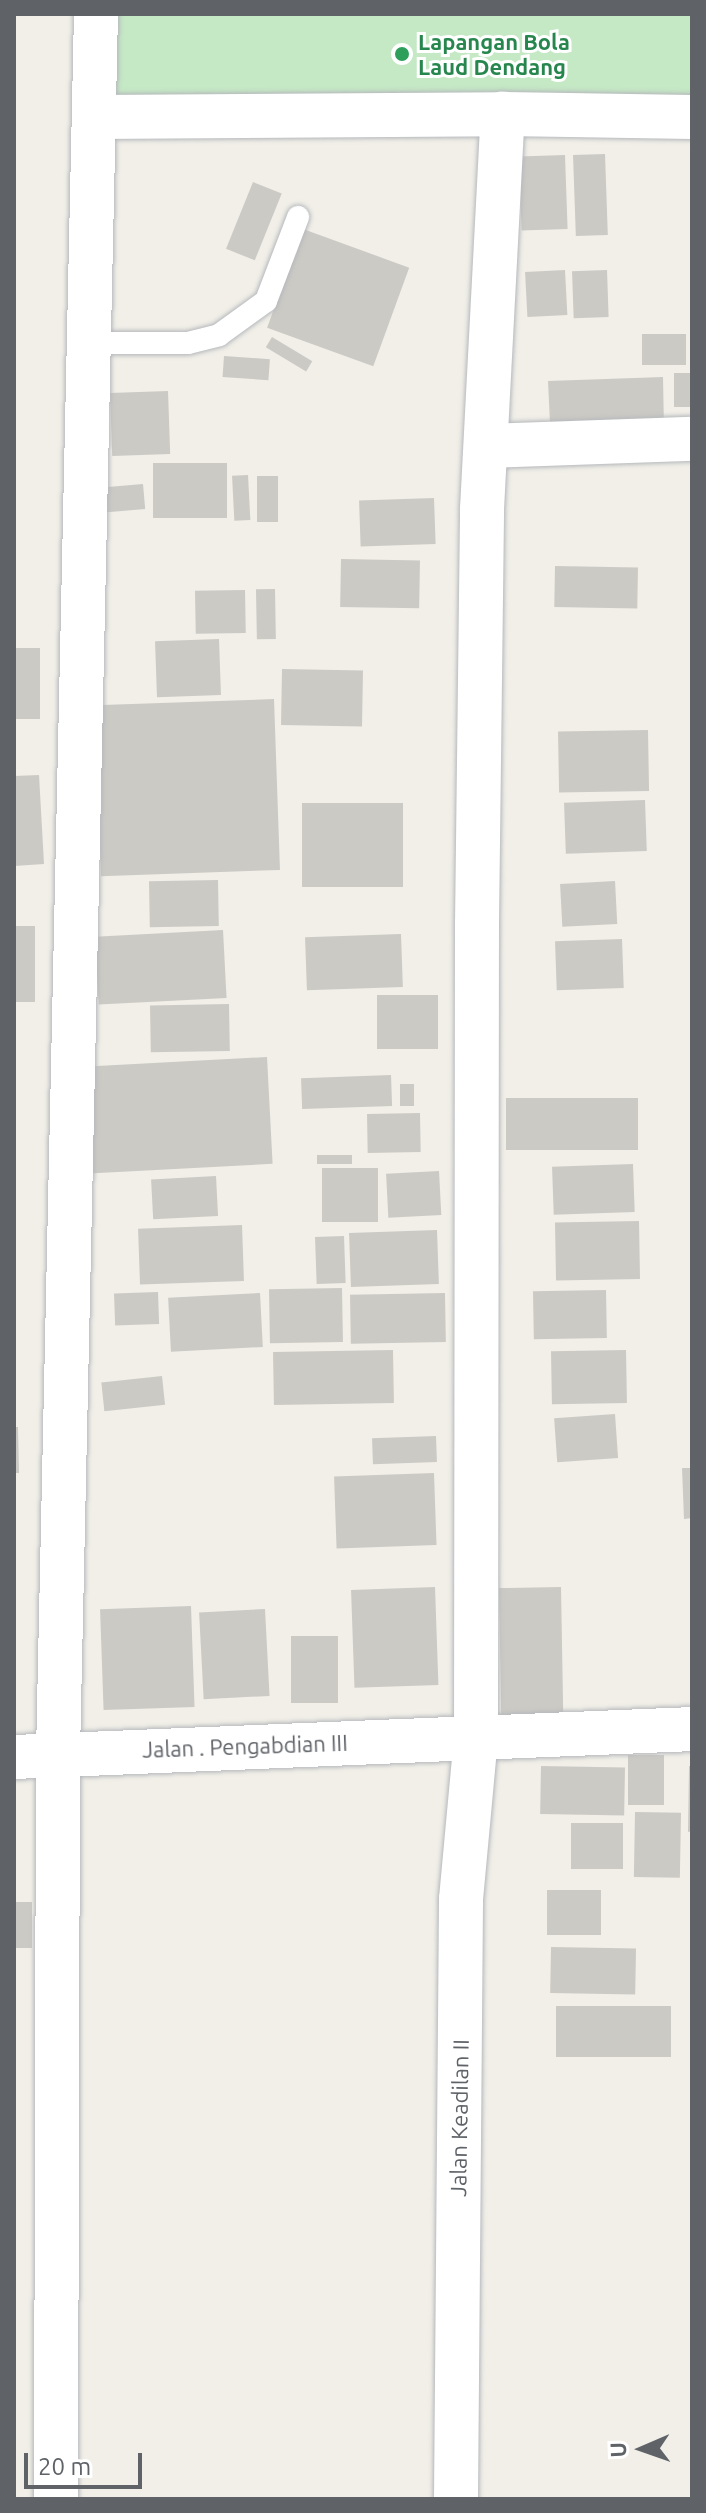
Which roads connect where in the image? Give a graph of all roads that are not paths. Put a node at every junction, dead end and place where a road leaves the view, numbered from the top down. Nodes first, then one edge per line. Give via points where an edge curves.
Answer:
1 (96, 14) edge
2 (503, 114) junction
3 (96, 117) junction
4 (692, 117) edge
5 (298, 217) dead end
6 (91, 343) junction
7 (692, 439) edge
8 (487, 446) junction
9 (692, 1729) edge
10 (476, 1737) junction
11 (58, 1754) junction
12 (14, 1757) edge
13 (56, 2499) edge
14 (456, 2499) edge

1 - 3 street
2 - 3 street
2 - 4 street
2 - 8 street, Jalan Keadilan II
3 - 6 street
5 - 6 lane via 266,301 211,340
6 - 11 street
7 - 8 street
8 - 10 street, Jalan Keadilan II via 477,924
9 - 10 street, Jalan . Pengabdian III
10 - 11 street, Jalan . Pengabdian III
10 - 14 street, Jalan Keadilan II via 461,1899
11 - 12 street, Jalan . Pengabdian III
11 - 13 street

